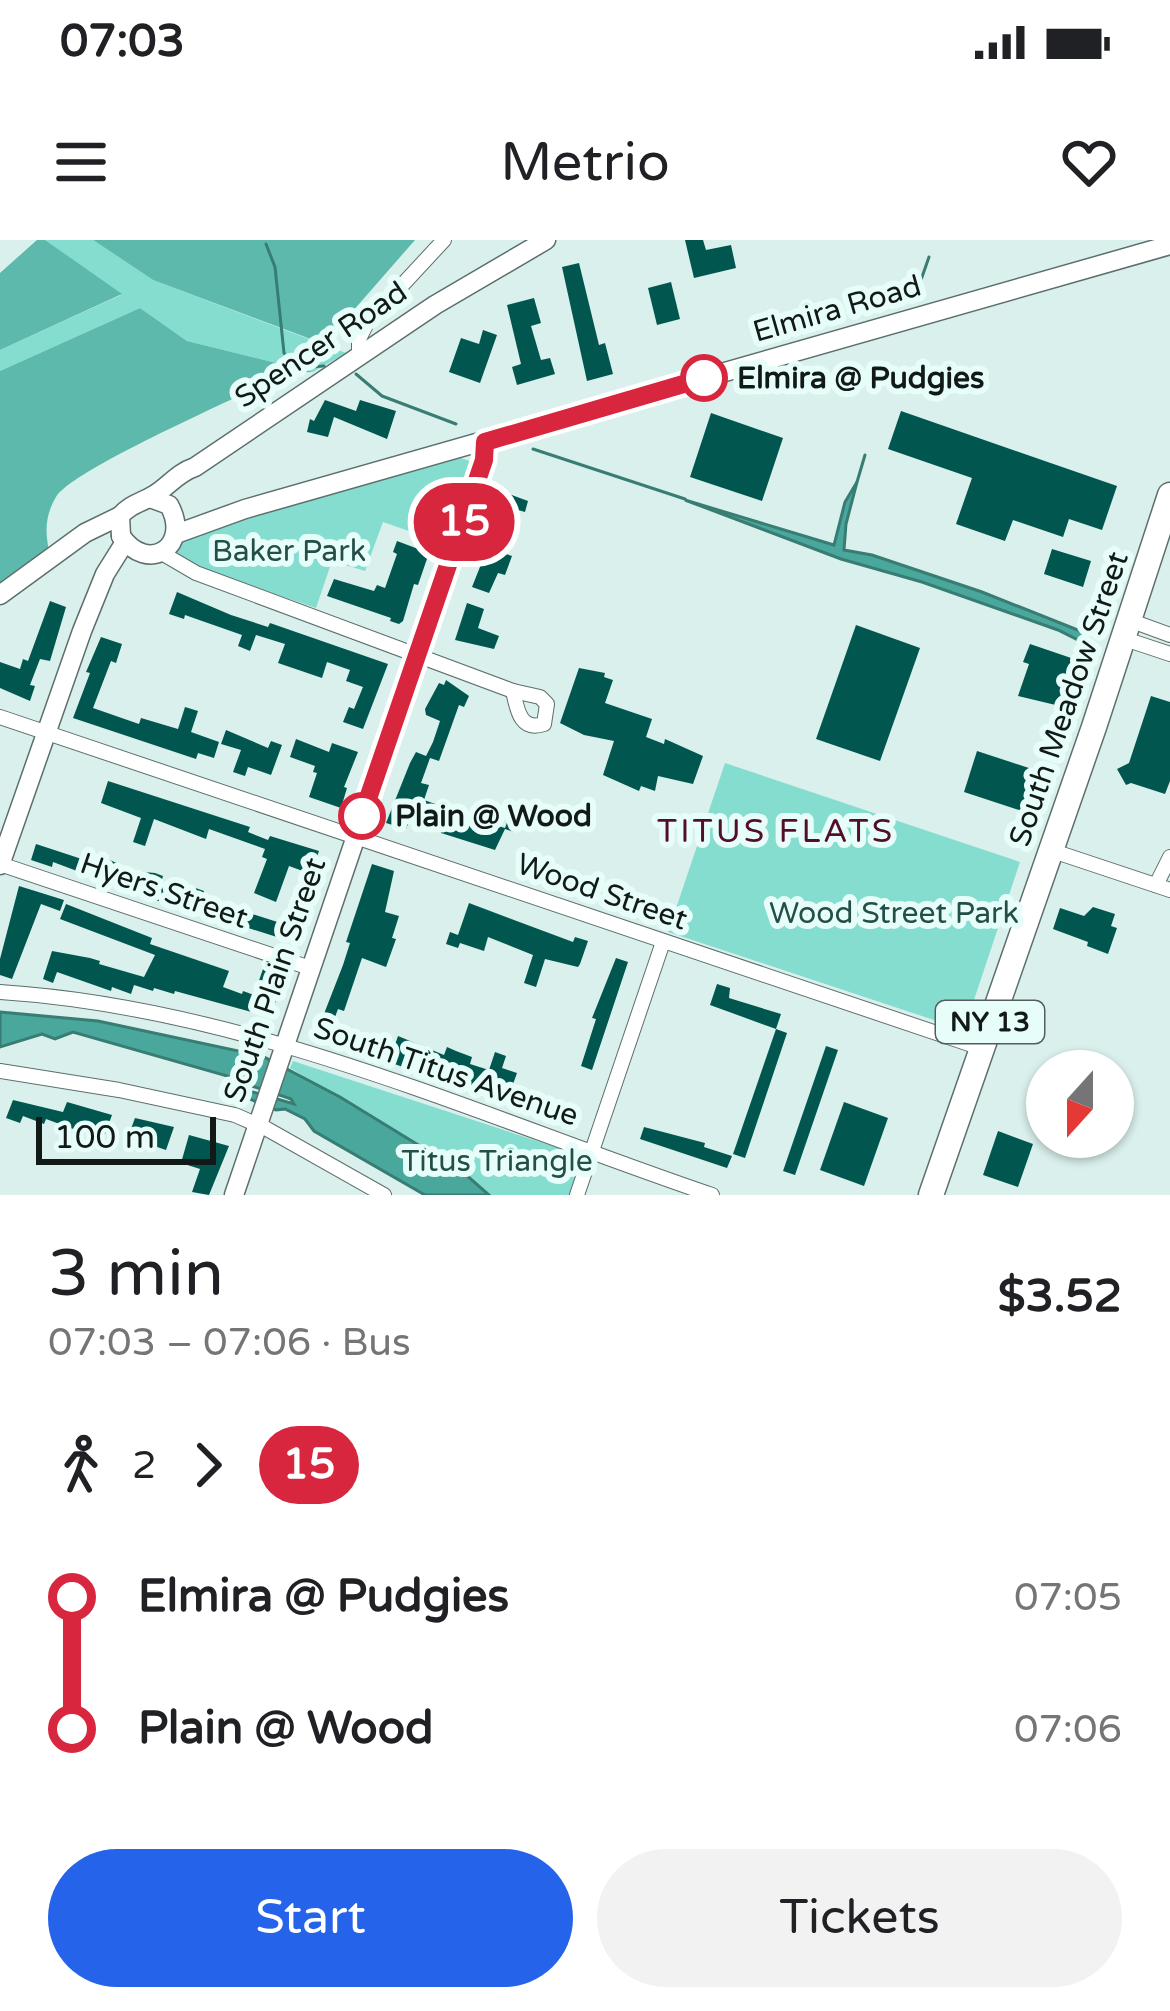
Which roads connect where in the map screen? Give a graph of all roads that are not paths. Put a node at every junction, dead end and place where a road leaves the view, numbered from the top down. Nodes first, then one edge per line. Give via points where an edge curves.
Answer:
1 (444, 240) edge
2 (546, 240) edge
3 (1170, 245) edge
4 (359, 354) junction
5 (485, 442) junction
6 (1170, 495) edge
7 (167, 513) junction
8 (120, 516) junction
9 (74, 542) junction
10 (129, 544) junction
11 (160, 553) junction
12 (0, 596) edge
13 (1125, 629) junction
14 (1170, 634) edge
15 (1170, 654) edge
16 (419, 656) junction
17 (513, 691) dead end
18 (0, 717) edge
19 (47, 733) junction
20 (355, 837) junction
21 (1050, 850) junction
22 (1170, 857) edge
23 (0, 865) edge
24 (1163, 888) edge
25 (664, 942) junction
26 (310, 968) junction
27 (0, 992) edge
28 (981, 1048) junction
29 (282, 1052) junction
30 (0, 1071) edge
31 (260, 1118) junction
32 (592, 1152) junction
33 (234, 1195) edge
34 (384, 1195) edge
35 (578, 1195) edge
36 (712, 1195) edge
37 (931, 1195) edge

1 - 4 street via 367,323
2 - 4 street, Spencer Road
3 - 5 street, Elmira Road
4 - 7 street, Spencer Road via 180,472
5 - 7 street, Elmira Road via 244,509
5 - 16 street, South Plain Street
6 - 13 highway, South Meadow Street / NY 13
7 - 8 street via 136,501
7 - 11 street
8 - 9 street
8 - 10 street
9 - 10 street
9 - 12 street
10 - 11 street
10 - 19 street via 82,631
11 - 16 street
13 - 14 street
13 - 15 street
13 - 21 highway, South Meadow Street / NY 13
16 - 17 street
16 - 20 street, South Plain Street
18 - 19 street, Wood Street
19 - 20 street, Wood Street
19 - 23 street
20 - 25 street, Wood Street
20 - 26 street, South Plain Street
21 - 24 street
21 - 28 highway, South Meadow Street / NY 13
22 - 24 street
23 - 26 street, Hyers Street
25 - 28 street, Wood Street
25 - 32 street
26 - 29 street, South Plain Street
27 - 29 street, South Titus Avenue via 130,1008
28 - 37 highway, South Meadow Street / NY 13
29 - 31 street, South Plain Street
29 - 32 street, South Titus Avenue
30 - 31 street
31 - 33 street, South Plain Street
31 - 34 street
32 - 35 street
32 - 36 street, South Titus Avenue

